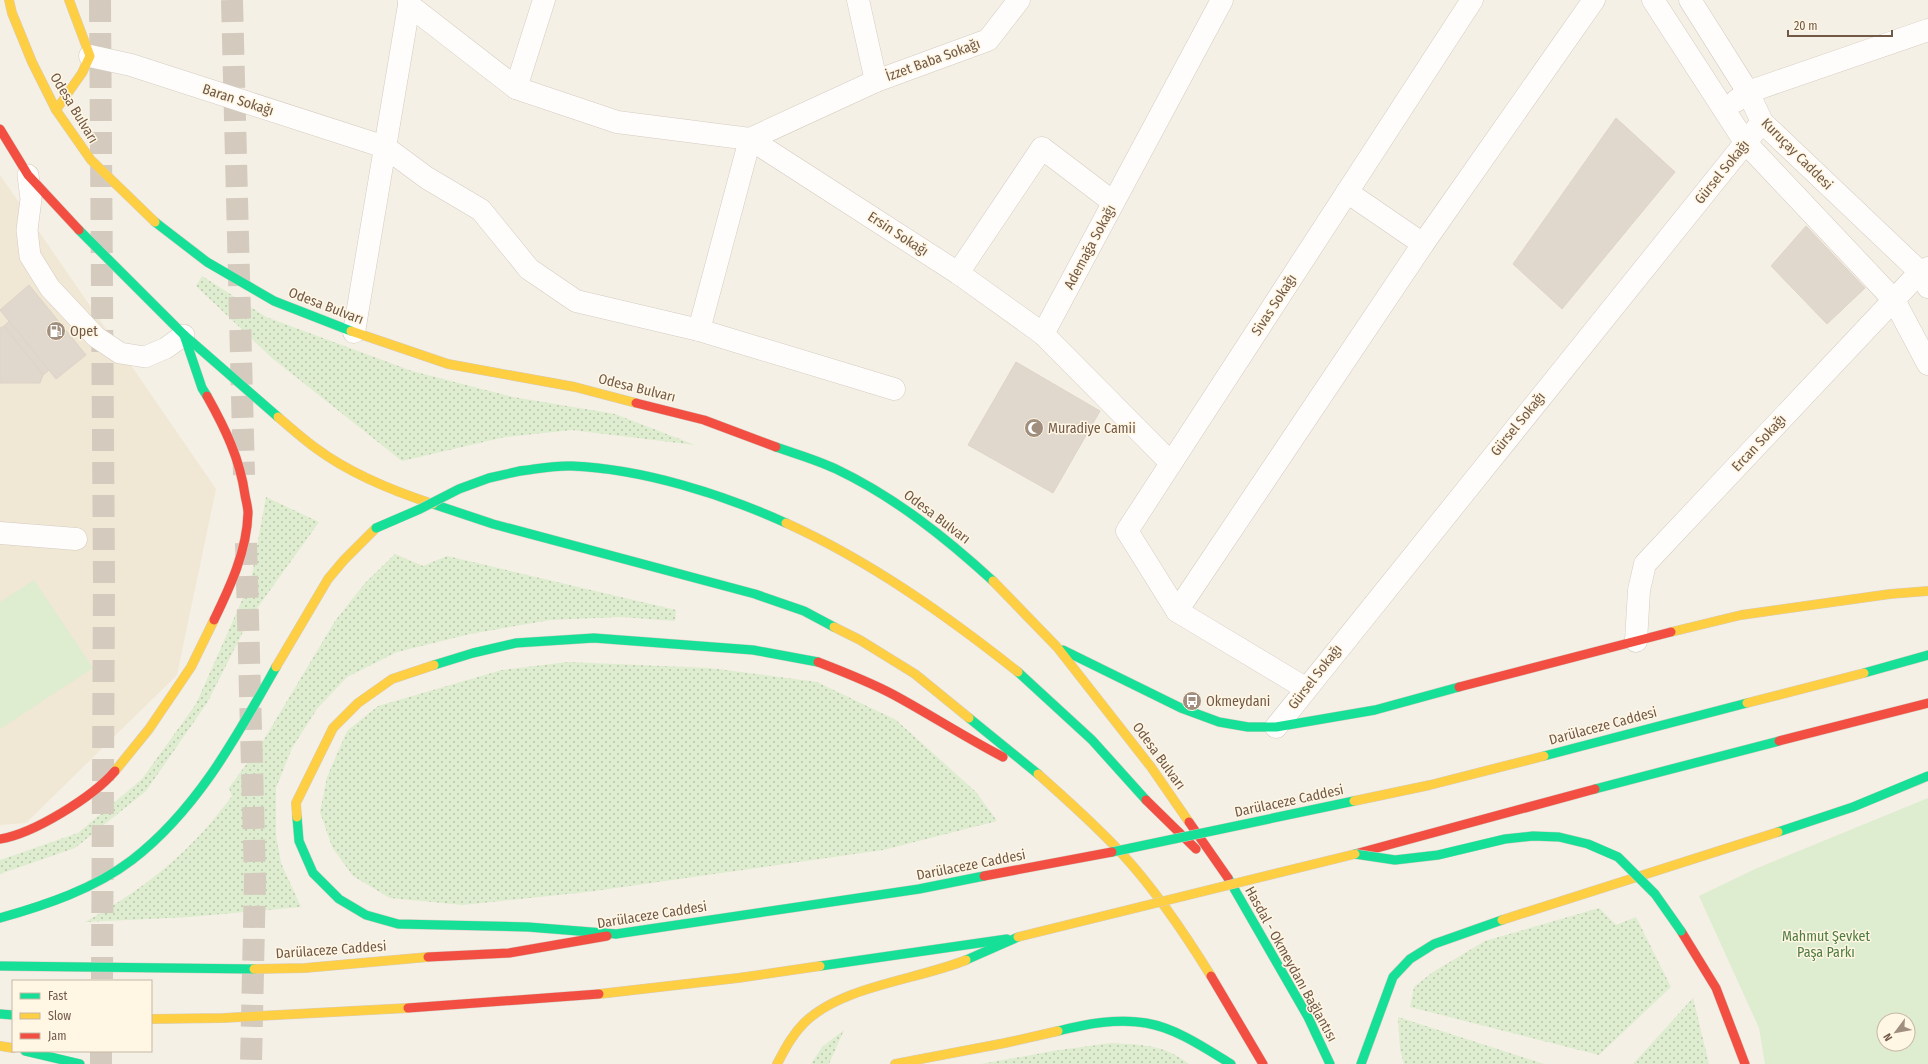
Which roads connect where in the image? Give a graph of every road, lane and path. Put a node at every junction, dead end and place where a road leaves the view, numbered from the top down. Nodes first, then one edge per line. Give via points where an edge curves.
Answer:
1 (9, 0) edge
2 (69, 0) edge
3 (544, 0) edge
4 (858, 0) edge
5 (1019, 0) edge
6 (1472, 0) edge
7 (1594, 0) edge
8 (1653, 0) edge
9 (1690, 0) edge
10 (1217, 1) edge
11 (409, 3) edge
12 (1928, 30) edge
13 (90, 56) junction
14 (876, 81) junction
15 (516, 88) junction
16 (1748, 92) junction
17 (56, 110) junction
18 (1724, 110) junction
19 (1762, 122) junction
20 (0, 129) edge
21 (750, 139) junction
22 (1745, 142) junction
23 (385, 147) junction
24 (28, 175) junction
25 (1348, 192) junction
26 (1114, 202) junction
27 (1423, 244) junction
28 (958, 273) junction
29 (1925, 276) edge
30 (1894, 300) junction
31 (699, 330) junction
32 (354, 332) junction
33 (1043, 334) junction
34 (184, 335) junction
35 (1928, 364) edge
36 (894, 389) dead end
37 (1171, 463) junction
38 (0, 533) edge
39 (76, 539) dead end
40 (1928, 592) edge
41 (1177, 611) junction
42 (1636, 641) junction
43 (1057, 647) junction
44 (1928, 655) edge
45 (1305, 688) junction
46 (1928, 703) edge
47 (1276, 727) junction
48 (1038, 774) junction
49 (1928, 776) edge
50 (0, 839) edge
51 (1355, 854) junction
52 (1228, 878) junction
53 (0, 918) edge
54 (616, 934) junction
55 (1018, 937) junction
56 (0, 966) edge
57 (0, 1014) edge
58 (12, 1015) edge
59 (152, 1019) edge
60 (0, 1046) edge
61 (12, 1048) edge
62 (29, 1052) edge
63 (80, 1064) edge
64 (777, 1064) edge
65 (895, 1064) edge
66 (1231, 1064) edge
67 (1263, 1064) edge
68 (1330, 1064) edge
69 (1361, 1064) edge
70 (1744, 1064) edge

1 - 17 main road, Odesa Bulvarı via 32,62
2 - 13 main road
3 - 15 street
4 - 14 street
5 - 14 street, İzzet Baba Sokağı via 988,40
6 - 25 street, Sivas Sokağı
7 - 27 street
8 - 18 street
9 - 16 street, Kuruçay Caddesi
10 - 26 street, Ademağa Sokağı
11 - 15 street
11 - 23 street
12 - 16 street
13 - 17 main road via 82,73
13 - 23 street, Baran Sokağı via 131,65
14 - 21 street, İzzet Baba Sokağı
15 - 21 street via 617,122
16 - 18 street
16 - 19 street, Kuruçay Caddesi
17 - 32 main road, Odesa Bulvarı via 90,160 146,215 207,262 274,301
18 - 22 street
19 - 22 street, Gürsel Sokağı
19 - 29 street, Kuruçay Caddesi
20 - 24 main road
21 - 28 street, Ersin Sokağı
21 - 31 street
22 - 30 street
22 - 45 street, Gürsel Sokağı
23 - 31 street, Baran Sokağı via 427,178 480,210 529,269 576,301
23 - 32 street
24 - 34 main road via 100,253
24 - 34 lane via 32,199 27,230 30,256 50,288 96,337 120,354 145,357 166,348
25 - 27 street
25 - 37 street, Sivas Sokağı
26 - 28 street via 1042,148
26 - 33 street, Ademağa Sokağı
27 - 41 street
28 - 33 street, Ersin Sokağı
29 - 30 street, Ercan Sokağı
30 - 35 street
30 - 42 street, Ercan Sokağı via 1645,564 1639,590
31 - 36 street, Baran Sokağı
32 - 43 main road, Odesa Bulvarı via 448,364 575,387 704,420 836,469 896,502 958,549 1002,589
33 - 37 street
34 - 48 main road via 317,449 356,473 408,496 493,524 755,594 804,611 860,640 915,674
34 - 50 main road via 202,388 226,429 242,472 248,513 243,546 233,582 191,667 149,729 106,781 72,807 13,837
37 - 41 street, Sivas Sokağı via 1127,531
38 - 39 street
40 - 42 main road via 1890,594 1741,615
41 - 45 street
42 - 47 main road via 1375,710
43 - 47 main road via 1181,708 1219,722 1248,727
43 - 52 main road, Odesa Bulvarı via 1151,767
44 - 54 main road, Darülaceze Caddesi, bridge via 1430,785 1213,832 918,889
45 - 47 street, Gürsel Sokağı
46 - 51 main road
48 - 54 main road via 975,743 894,694 812,660 753,650 594,638 516,643 473,653 392,679 358,703 333,728 296,803 299,841 313,873 339,899 366,915 398,924 528,927
48 - 67 main road via 1096,827 1148,885 1211,973
49 - 69 main road via 1853,807 1470,930 1434,944 1410,959 1392,977
51 - 55 main road, bridge
51 - 70 main road, bridge via 1395,860 1438,855 1505,839 1533,836 1559,837 1581,842 1618,857 1655,894 1716,988
52 - 53 main road, bridge via 1159,814 1092,740 1027,679 964,630 885,576 818,537 747,505 666,480 571,466 520,471 490,478 459,489 376,528 334,572 314,601 236,736 202,786 154,842 99,881 60,900
52 - 68 main road, Hasdal - Okmeydanı Bağlantısı via 1308,1017
54 - 56 main road, Darülaceze Caddesi via 509,953 409,958 305,968
55 - 59 main road via 738,978 603,994 386,1010
55 - 64 main road via 938,970 845,996 816,1013 796,1030
57 - 58 main road
60 - 61 main road
62 - 63 main road
65 - 66 main road via 1120,1020 1148,1023 1180,1036

